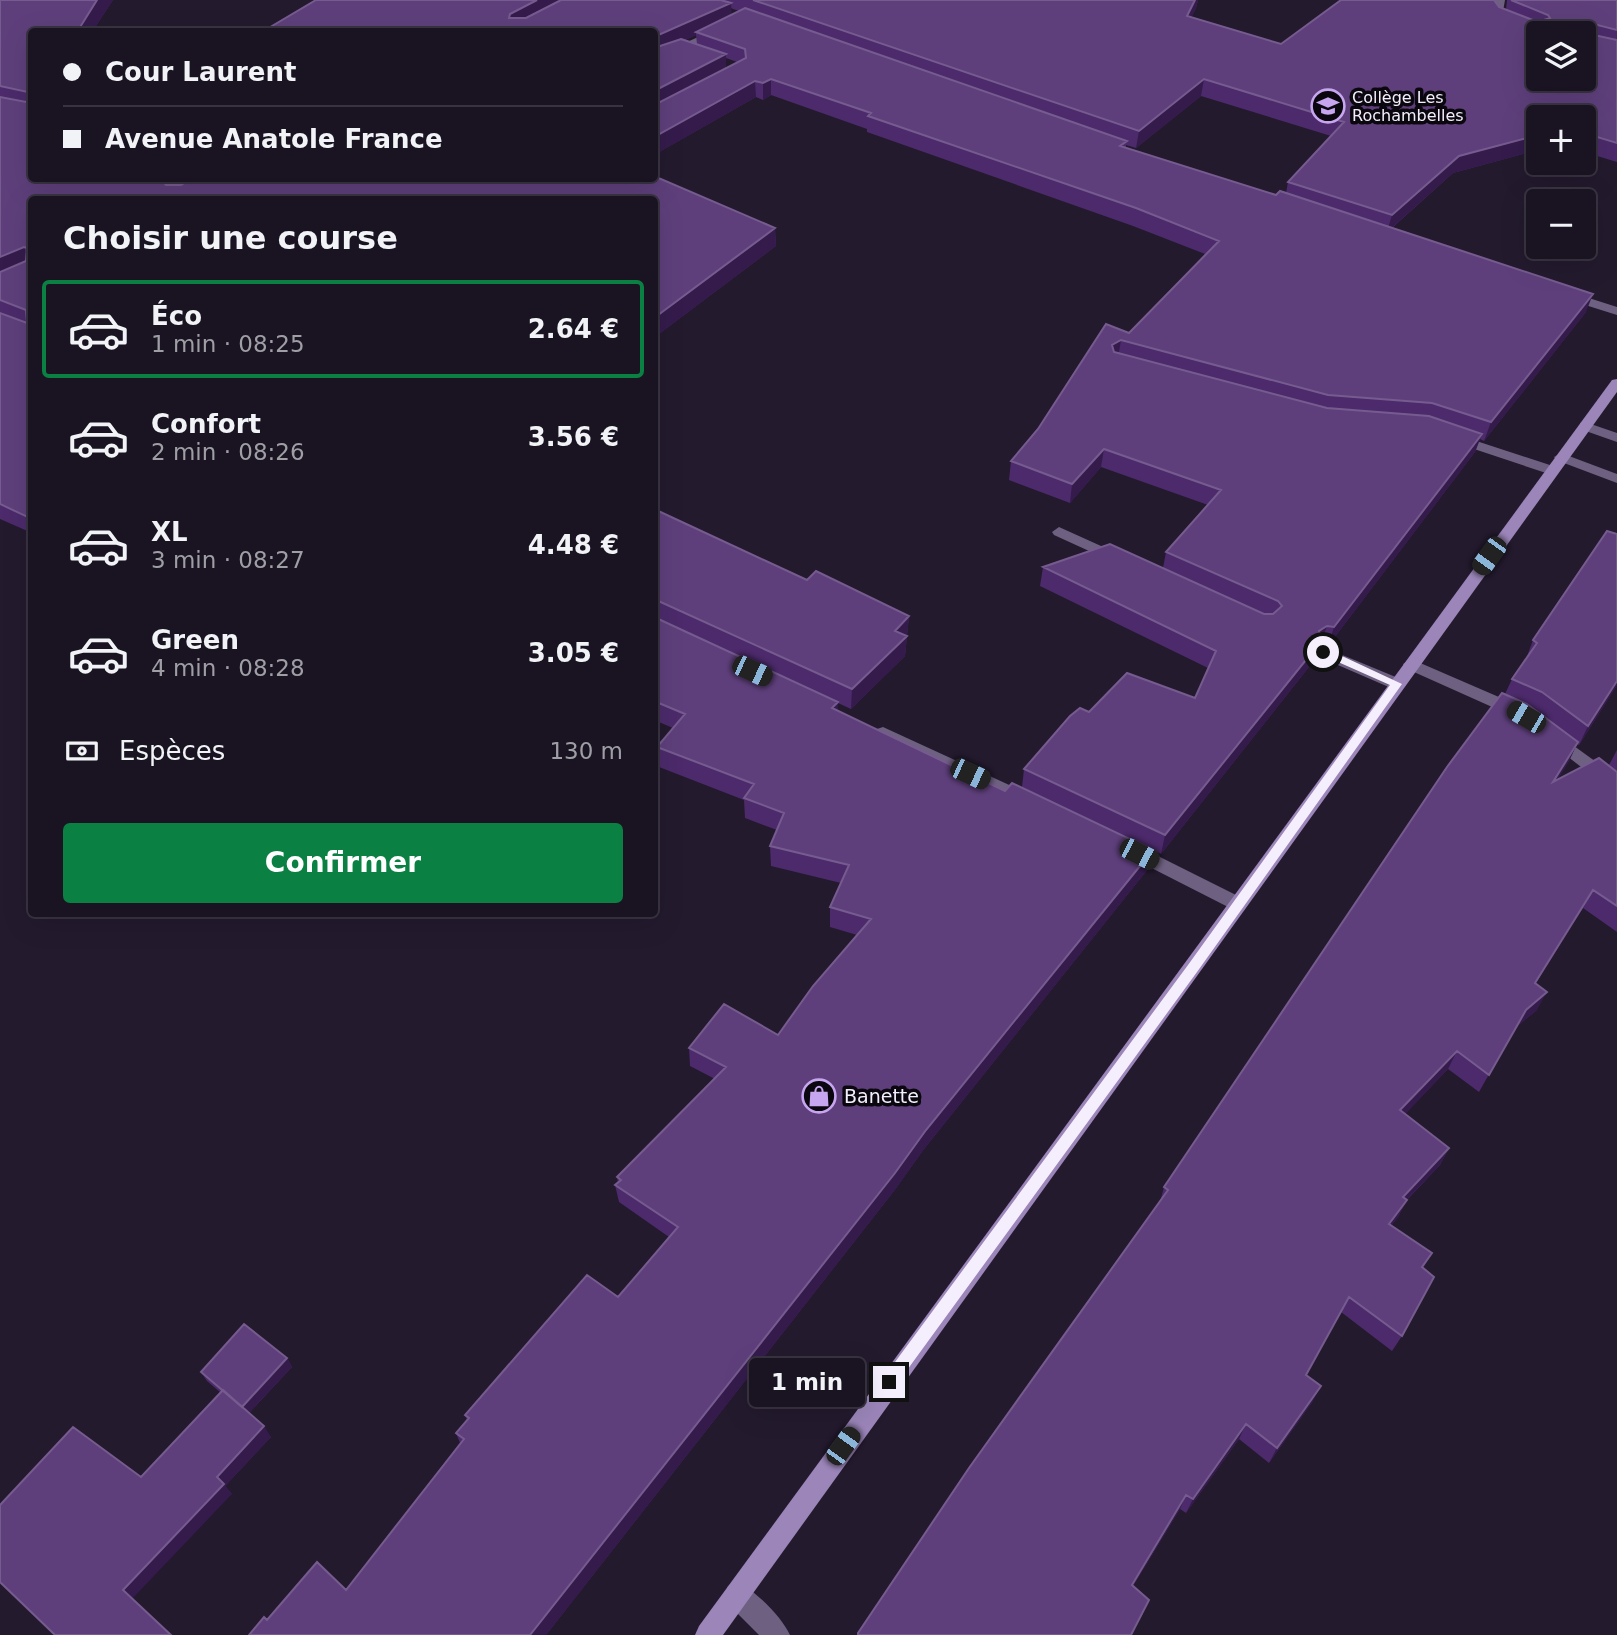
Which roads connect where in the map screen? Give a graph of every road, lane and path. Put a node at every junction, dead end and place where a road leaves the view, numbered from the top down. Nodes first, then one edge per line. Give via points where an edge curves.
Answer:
1 (1500, 0) edge
2 (731, 25) edge
3 (1526, 31) edge
4 (680, 48) junction
5 (692, 52) edge
6 (658, 59) edge
7 (1550, 289) edge
8 (1617, 311) edge
9 (1617, 383) edge
10 (1585, 426) junction
11 (1437, 432) edge
12 (1617, 438) edge
13 (1556, 464) junction
14 (1617, 479) edge
15 (1059, 532) dead end
16 (1132, 565) edge
17 (1323, 652) edge
18 (1411, 664) junction
19 (1397, 684) junction
20 (1526, 717) edge
21 (866, 725) edge
22 (1545, 731) edge
23 (1617, 786) edge
24 (1041, 807) edge
25 (1116, 842) edge
26 (1238, 904) junction
27 (737, 1595) junction
28 (708, 1635) edge
29 (777, 1635) edge

1 - 3 street via 1499,19
2 - 4 street
4 - 5 street
4 - 6 street
7 - 8 street
9 - 10 main road
10 - 12 street
10 - 13 main road
11 - 13 street
13 - 14 street
13 - 18 main road
15 - 16 street
17 - 19 street
18 - 19 main road
18 - 20 street
19 - 26 main road
21 - 24 street
22 - 23 street
25 - 26 street
26 - 27 main road
27 - 28 main road
27 - 29 street

